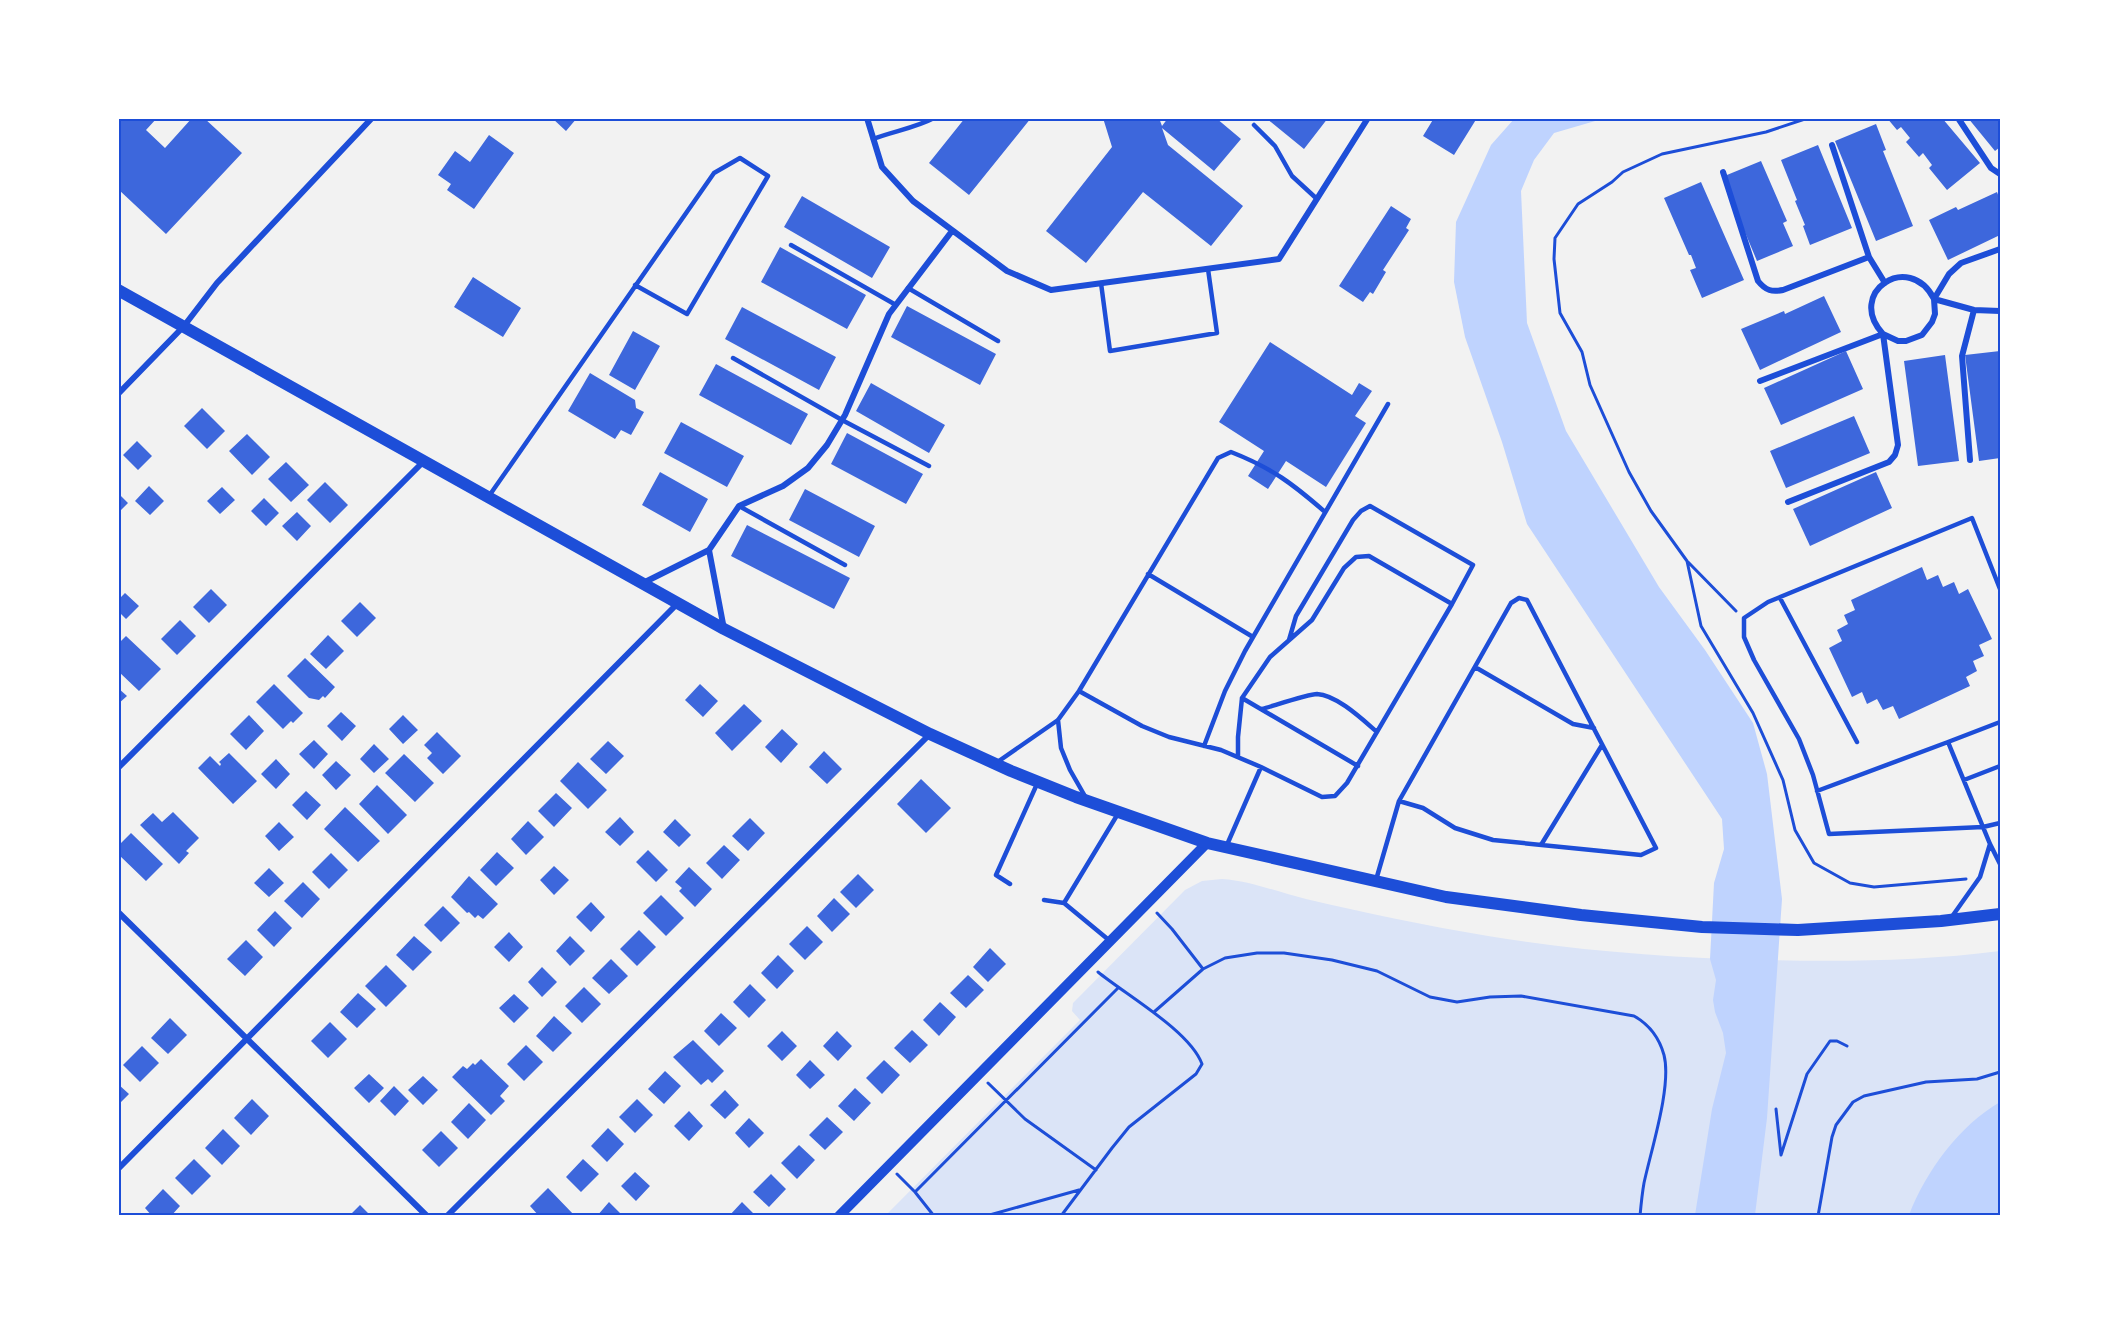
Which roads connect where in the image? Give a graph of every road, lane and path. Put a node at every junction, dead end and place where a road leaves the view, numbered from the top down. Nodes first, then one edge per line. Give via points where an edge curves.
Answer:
1 (372, 118) edge
2 (867, 118) edge
3 (934, 118) edge
4 (1368, 118) edge
5 (1808, 118) edge
6 (1958, 118) edge
7 (1254, 125) dead end
8 (873, 139) junction
9 (1832, 145) dead end
10 (1723, 172) dead end
11 (2001, 174) edge
12 (1317, 199) junction
13 (952, 231) junction
14 (791, 245) dead end
15 (2001, 249) edge
16 (1869, 257) junction
17 (1208, 269) junction
18 (1101, 283) junction
19 (1885, 283) junction
20 (635, 285) junction
21 (908, 288) junction
22 (118, 290) edge
23 (1934, 299) junction
24 (896, 305) junction
25 (1974, 310) junction
26 (2001, 311) edge
27 (184, 326) junction
28 (1883, 334) junction
29 (998, 341) dead end
30 (733, 358) dead end
31 (1761, 381) dead end
32 (118, 394) edge
33 (1388, 404) dead end
34 (842, 420) junction
35 (1970, 460) dead end
36 (424, 461) junction
37 (929, 466) dead end
38 (489, 496) junction
39 (1788, 502) dead end
40 (739, 506) junction
41 (1325, 512) junction
42 (710, 550) junction
43 (1687, 561) junction
44 (845, 565) dead end
45 (1148, 574) junction
46 (642, 583) junction
47 (2001, 589) edge
48 (1780, 598) junction
49 (678, 603) junction
50 (1452, 603) junction
51 (1744, 618) junction
52 (724, 629) junction
53 (1253, 637) junction
54 (1289, 641) junction
55 (1475, 667) junction
56 (1078, 691) junction
57 (1242, 698) junction
58 (1261, 709) junction
59 (1753, 712) dead end
60 (1058, 720) junction
61 (2001, 722) edge
62 (1594, 728) junction
63 (1377, 732) junction
64 (930, 734) junction
65 (1857, 742) dead end
66 (1948, 742) junction
67 (1602, 744) junction
68 (1204, 746) junction
69 (1238, 757) junction
70 (996, 764) junction
71 (1358, 766) junction
72 (2001, 766) edge
73 (1261, 767) junction
74 (118, 768) edge
75 (1964, 780) junction
76 (1038, 782) junction
77 (1817, 791) junction
78 (1399, 801) junction
79 (1088, 802) junction
80 (1119, 812) junction
81 (2001, 824) edge
82 (1983, 826) junction
83 (1207, 843) junction
84 (1990, 844) junction
85 (1541, 845) junction
86 (1226, 847) junction
87 (2001, 864) edge
88 (1376, 880) junction
89 (1010, 884) dead end
90 (1044, 900) dead end
91 (1064, 903) junction
92 (1147, 903) junction
93 (118, 912) edge
94 (2001, 914) edge
95 (1950, 920) junction
96 (1110, 941) junction
97 (1087, 964) junction
98 (1203, 969) junction
99 (1118, 988) junction
100 (1154, 1012) junction
101 (248, 1038) junction
102 (1847, 1046) dead end
103 (2001, 1072) edge
104 (978, 1074) junction
105 (1006, 1101) junction
106 (1776, 1109) dead end
107 (888, 1165) junction
108 (118, 1169) edge
109 (1096, 1170) junction
110 (1081, 1190) junction
111 (915, 1191) junction
112 (427, 1215) edge
113 (447, 1215) edge
114 (839, 1215) edge
115 (934, 1215) edge
116 (986, 1215) edge
117 (1061, 1215) edge
118 (1640, 1215) edge
119 (1818, 1215) edge

1 - 27 street via 217,283
2 - 8 street
3 - 8 lane
4 - 12 street
5 - 43 path via 1766,132 1662,154 1623,172 1578,204 1555,238 1560,313 1582,352 1590,385 1629,472
6 - 11 street via 1991,168
7 - 12 lane via 1275,146 1296,180
8 - 13 street via 882,167 913,201
9 - 16 street
10 - 16 street via 1763,288 1772,292 1784,290
12 - 17 street via 1279,259
13 - 18 street via 1007,271 1051,290
13 - 21 street
14 - 24 lane
15 - 23 street via 1961,263
16 - 19 street
17 - 18 street
17 - 18 lane via 1217,333 1110,351
19 - 23 street via 1910,277 1924,285
19 - 28 street via 1874,296 1871,312
20 - 20 lane via 714,173 740,158 768,176 687,314
20 - 38 lane
21 - 24 street
21 - 29 lane
22 - 27 main road
23 - 25 street
23 - 28 street via 1935,314 1928,330 1914,339 1898,340
24 - 34 street
25 - 26 street
25 - 35 street via 1962,356
27 - 32 street
27 - 36 main road
28 - 31 street
28 - 39 street via 1898,445 1895,455 1889,462
30 - 34 lane
33 - 41 lane
34 - 37 lane
34 - 40 street via 808,468 783,486
36 - 38 main road
36 - 74 street
38 - 46 main road
40 - 42 street
40 - 44 lane
41 - 45 lane via 1285,478 1231,452 1218,458
41 - 53 lane
42 - 46 street
42 - 52 street
43 - 51 path
43 - 59 path via 1701,626
45 - 53 lane
45 - 56 lane
46 - 49 main road
47 - 48 lane via 1972,518
48 - 51 lane
48 - 65 lane
49 - 52 main road
49 - 101 street
50 - 54 lane via 1369,556 1356,557 1344,568 1312,620
50 - 54 lane via 1473,565 1370,506 1353,520 1296,616
50 - 63 lane
51 - 77 lane via 1744,637 1799,739
52 - 64 main road
53 - 68 lane via 1225,691
54 - 57 lane via 1270,657
55 - 62 lane via 1573,724
55 - 62 lane via 1511,603 1519,598 1527,600
55 - 78 lane
56 - 60 lane
56 - 68 lane via 1142,726
57 - 58 lane
57 - 69 lane
58 - 63 lane via 1317,694 1335,700
58 - 71 lane
60 - 70 lane
60 - 79 lane via 1061,748
61 - 66 lane
62 - 67 lane
63 - 71 lane
64 - 70 main road
64 - 113 street
66 - 75 lane
66 - 77 lane
67 - 85 lane
67 - 85 lane via 1656,849 1641,855
68 - 69 lane
69 - 73 lane
70 - 76 main road
71 - 73 lane via 1335,796 1322,796
72 - 75 lane
73 - 86 lane
75 - 82 lane
76 - 79 main road
76 - 89 lane via 996,876
77 - 82 lane via 1829,834
78 - 85 lane via 1424,808 1455,828 1493,840
78 - 88 lane
79 - 80 main road
80 - 83 main road
80 - 91 lane
81 - 82 lane
82 - 84 lane
83 - 86 main road
83 - 92 street
84 - 87 lane
84 - 95 lane via 1980,877
86 - 88 main road
88 - 95 main road via 1446,897 1702,927 1798,930
90 - 91 lane
91 - 96 lane
92 - 96 street
92 - 98 path
93 - 101 street
94 - 95 main road
96 - 97 street
97 - 99 path
97 - 104 street
98 - 100 path
98 - 118 path via 1225,958 1284,953 1377,971 1430,997 1457,1002 1521,996 1634,1016 1647,1023 1664,1057 1666,1078
99 - 100 path
99 - 105 path
100 - 109 path via 1198,1052 1202,1064 1196,1074 1129,1127
101 - 108 street
101 - 112 street
102 - 106 path via 1830,1041 1807,1074 1781,1155
103 - 119 path via 1977,1079 1926,1082 1853,1102 1832,1137
104 - 105 path
104 - 107 street
105 - 109 path
105 - 111 path
107 - 111 path
107 - 114 street
109 - 110 path
110 - 116 path
110 - 117 path
111 - 115 path

